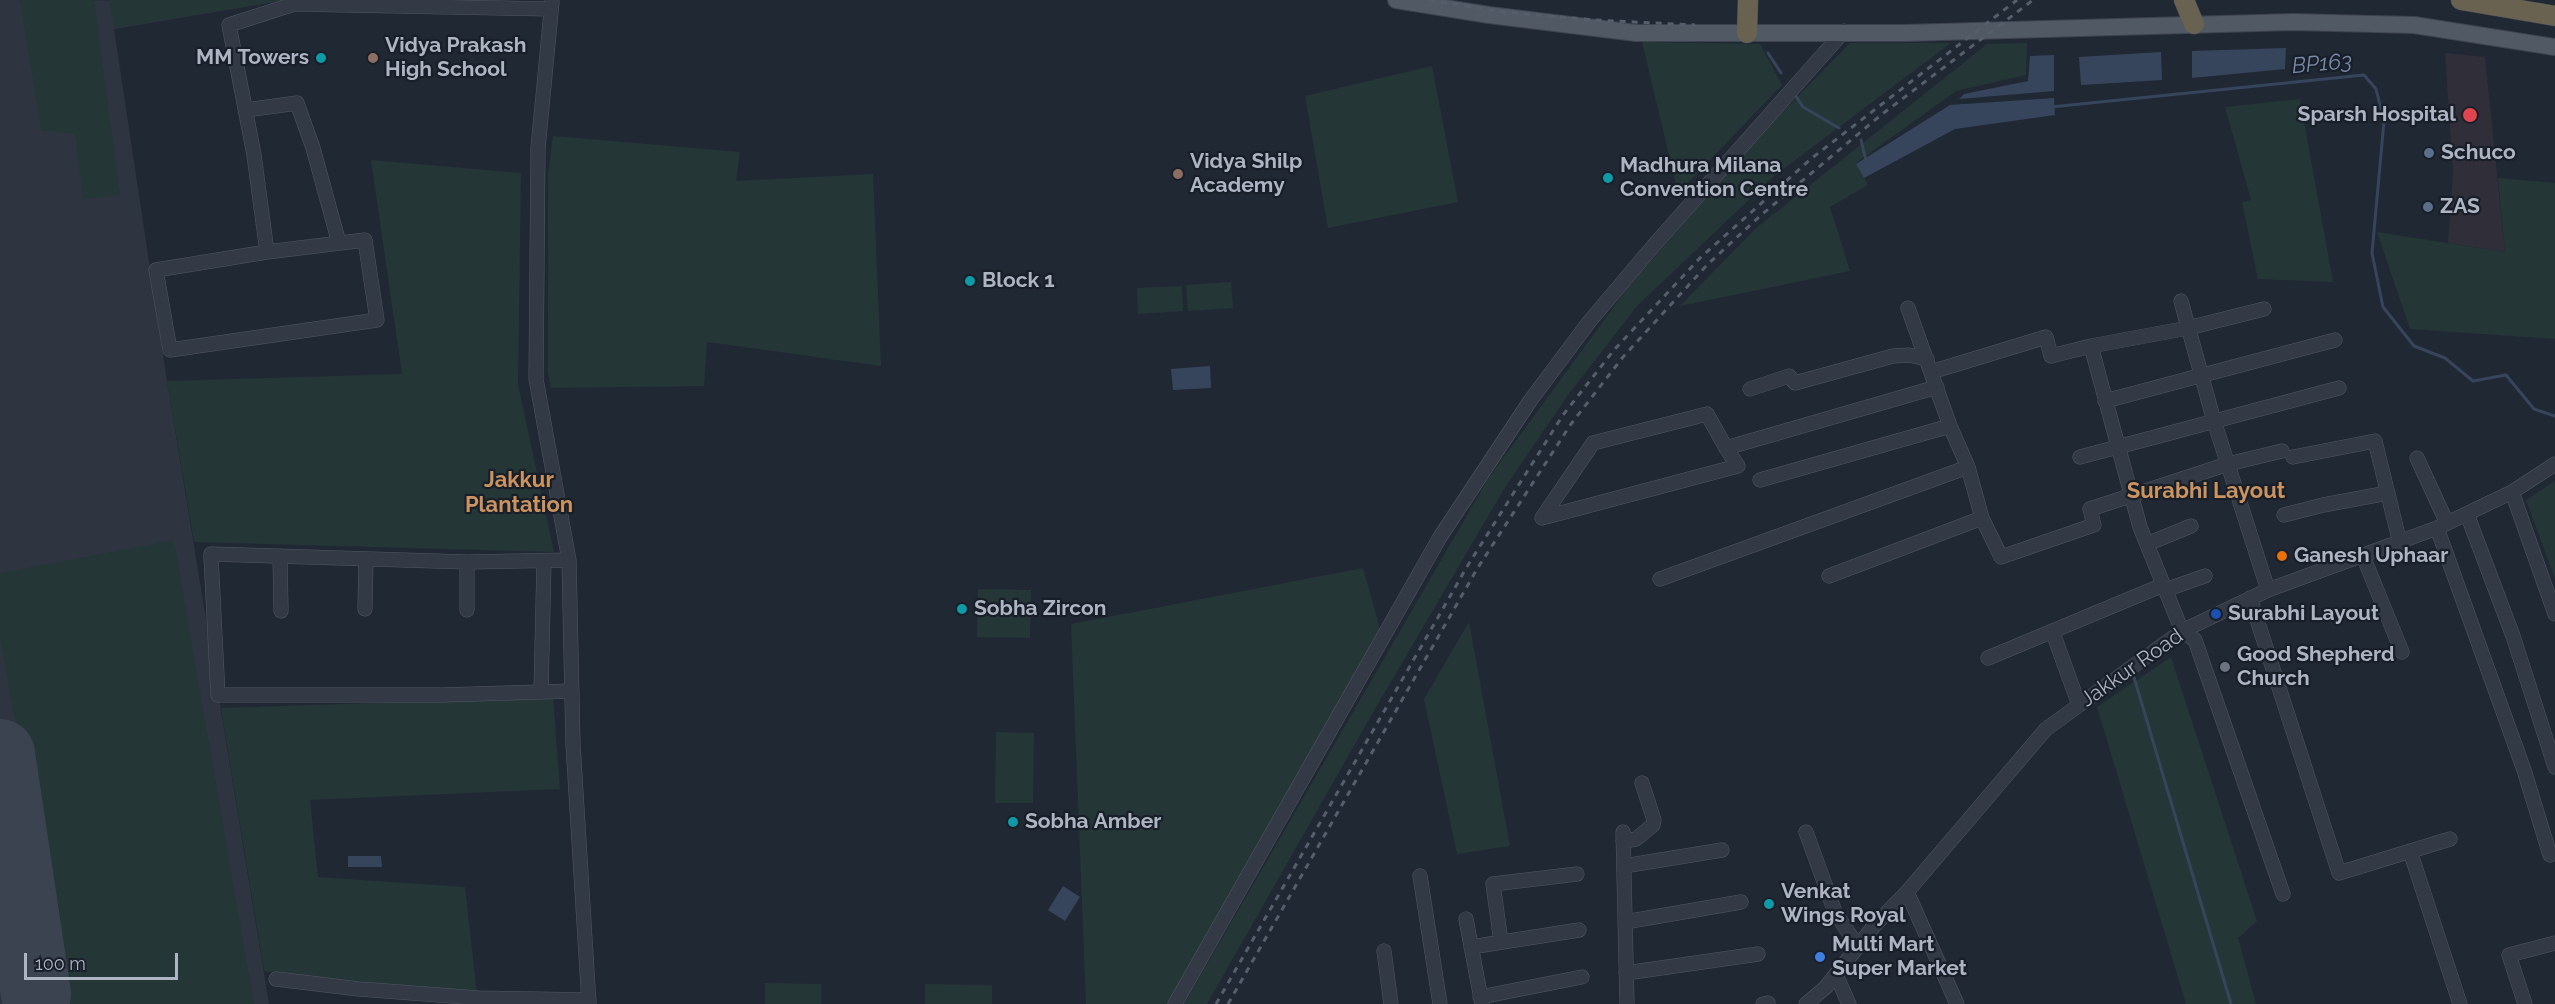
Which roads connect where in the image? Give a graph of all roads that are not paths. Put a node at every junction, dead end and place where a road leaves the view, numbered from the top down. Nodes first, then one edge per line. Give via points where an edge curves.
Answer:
1 (1396, 0) edge
2 (1748, 0) edge
3 (2184, 0) edge
4 (2461, 0) edge
5 (293, 2) edge
6 (552, 4) edge
7 (2555, 16) edge
8 (2194, 24) junction
9 (1844, 32) junction
10 (1747, 33) junction
11 (2555, 47) edge
12 (246, 110) junction
13 (339, 243) junction
14 (267, 252) junction
15 (2181, 301) dead end
16 (1908, 308) dead end
17 (2264, 309) dead end
18 (2188, 328) junction
19 (2335, 340) dead end
20 (2091, 346) junction
21 (1929, 365) junction
22 (2201, 374) junction
23 (1937, 387) junction
24 (2339, 388) dead end
25 (1750, 389) dead end
26 (2105, 401) junction
27 (2214, 421) junction
28 (1950, 426) junction
29 (1726, 448) junction
30 (2118, 448) junction
31 (2080, 457) dead end
32 (2417, 458) dead end
33 (2228, 464) junction
34 (2555, 464) edge
35 (1968, 466) junction
36 (1760, 480) dead end
37 (2512, 492) junction
38 (2388, 493) junction
39 (2131, 495) junction
40 (2466, 514) junction
41 (2284, 515) dead end
42 (1982, 518) junction
43 (2442, 525) junction
44 (2191, 526) dead end
45 (2400, 543) junction
46 (2147, 544) junction
47 (280, 556) junction
48 (2363, 556) junction
49 (366, 559) junction
50 (569, 560) junction
51 (544, 561) junction
52 (467, 562) junction
53 (1829, 576) dead end
54 (2205, 576) dead end
55 (1660, 579) dead end
56 (2164, 587) junction
57 (2268, 590) junction
58 (2250, 598) junction
59 (365, 609) dead end
60 (468, 610) dead end
61 (281, 611) dead end
62 (2555, 614) edge
63 (2182, 631) junction
64 (2053, 633) junction
65 (2402, 652) dead end
66 (1988, 658) dead end
67 (572, 691) junction
68 (541, 692) junction
69 (2079, 705) junction
70 (2555, 767) edge
71 (1642, 783) dead end
72 (1806, 832) dead end
73 (2450, 839) dead end
74 (1722, 850) dead end
75 (2410, 851) junction
76 (2550, 855) dead end
77 (1624, 866) junction
78 (1577, 874) dead end
79 (1420, 876) dead end
80 (1907, 892) junction
81 (2283, 894) dead end
82 (1741, 902) dead end
83 (1466, 919) dead end
84 (1625, 922) junction
85 (1580, 930) dead end
86 (1502, 942) junction
87 (2555, 943) edge
88 (1471, 947) junction
89 (1858, 947) junction
90 (1384, 951) dead end
91 (1758, 954) dead end
92 (1626, 974) junction
93 (1836, 975) junction
94 (1582, 977) dead end
95 (276, 979) dead end
96 (1481, 1001) edge
97 (589, 1002) edge
98 (1811, 1002) edge
99 (1175, 1004) edge
100 (1391, 1004) edge
101 (1440, 1004) edge
102 (1627, 1004) edge
103 (1849, 1004) edge
104 (1957, 1004) edge
105 (2460, 1004) edge
106 (2525, 1004) edge

1 - 10 main road via 1636,33
2 - 10 highway
3 - 8 highway
4 - 7 highway
5 - 6 street
5 - 12 street via 230,25
6 - 50 street via 538,148 536,379
8 - 9 main road
8 - 11 main road via 2414,25
9 - 10 main road
9 - 99 street via 1655,244 1589,322 1530,401 1440,537
12 - 13 street via 292,102 301,108
12 - 14 street
13 - 14 street
13 - 14 street via 365,240 377,320 170,350 156,270
15 - 18 street
16 - 21 street
17 - 18 street
18 - 20 street
18 - 22 street
19 - 22 street
20 - 21 street via 2051,356 2046,336
20 - 26 street
21 - 23 street
21 - 25 street via 1910,355 1893,356 1795,383 1789,376
22 - 26 street
22 - 27 street
23 - 28 street
23 - 29 street
24 - 27 street
26 - 30 street
27 - 30 street
27 - 33 street
28 - 35 street
28 - 36 street
29 - 29 street via 1738,466 1542,518 1593,443 1707,414
30 - 31 street
30 - 39 street
32 - 43 street
33 - 38 street via 2376,441
33 - 39 street
33 - 57 street
34 - 37 street, Jakkur Road
35 - 42 street
35 - 55 street
37 - 40 street, Jakkur Road
37 - 62 street
38 - 41 street
38 - 45 street
39 - 42 street via 2090,509 2094,525 2001,557
39 - 46 street
40 - 43 street, Jakkur Road
40 - 70 street via 2513,636
42 - 53 street
43 - 45 street, Jakkur Road
43 - 76 street
44 - 46 street
45 - 48 street, Jakkur Road
46 - 56 street
47 - 49 street
47 - 61 street
47 - 68 street via 211,554 218,695
48 - 57 street, Jakkur Road
48 - 65 street
49 - 52 street
49 - 59 street
50 - 51 street
50 - 67 street
51 - 52 street
51 - 68 street
52 - 60 street
54 - 56 street
56 - 63 street
56 - 64 street
57 - 58 street, Jakkur Road
58 - 63 street, Jakkur Road
58 - 75 street via 2339,873
63 - 69 street, Jakkur Road
63 - 81 street via 2195,640
64 - 66 street
64 - 69 street
67 - 68 street
67 - 97 street
69 - 80 street, Jakkur Road via 2046,729
71 - 77 street via 1653,825 1636,839 1623,837
72 - 89 street via 1835,912
73 - 75 street
74 - 77 street
75 - 105 street
77 - 84 street
78 - 86 street via 1493,884
79 - 101 street
80 - 89 street, Jakkur Road
80 - 104 street
82 - 84 street
83 - 88 street
84 - 92 street
85 - 86 street
86 - 88 street
87 - 106 street via 2509,955
88 - 96 street
89 - 93 street, Jakkur Road
90 - 100 street
91 - 92 street
92 - 102 street
93 - 98 street, Jakkur Road
93 - 103 street
94 - 96 street
95 - 97 street via 478,998

